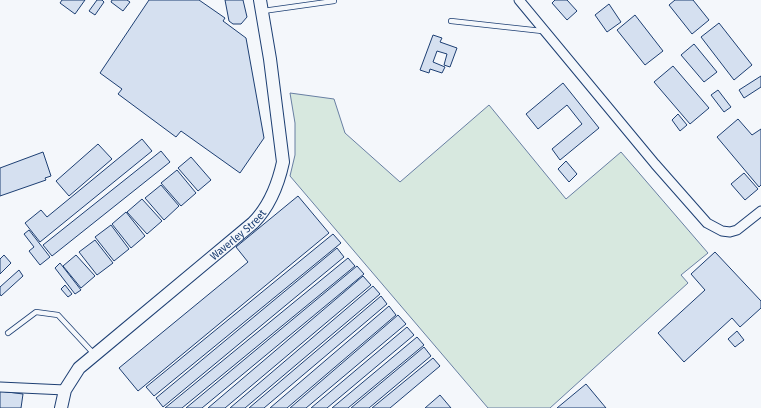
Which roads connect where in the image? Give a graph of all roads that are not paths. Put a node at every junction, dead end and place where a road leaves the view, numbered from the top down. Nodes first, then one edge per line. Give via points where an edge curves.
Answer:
1 (519, 0) edge
2 (334, 1) edge
3 (261, 6) edge
4 (451, 21) dead end
5 (544, 31) junction
6 (761, 211) edge
7 (8, 333) dead end
8 (95, 355) junction
9 (0, 387) edge
10 (64, 390) junction
11 (61, 408) edge

1 - 5 street
2 - 3 lane
3 - 8 street, Waverley Street via 283,162 271,198 253,223
4 - 5 lane
5 - 6 street via 655,164 714,228 730,232 737,230
7 - 8 lane via 36,312 58,315
8 - 10 street, Waverley Street via 79,368
9 - 10 street
10 - 11 street, Waverley Street

